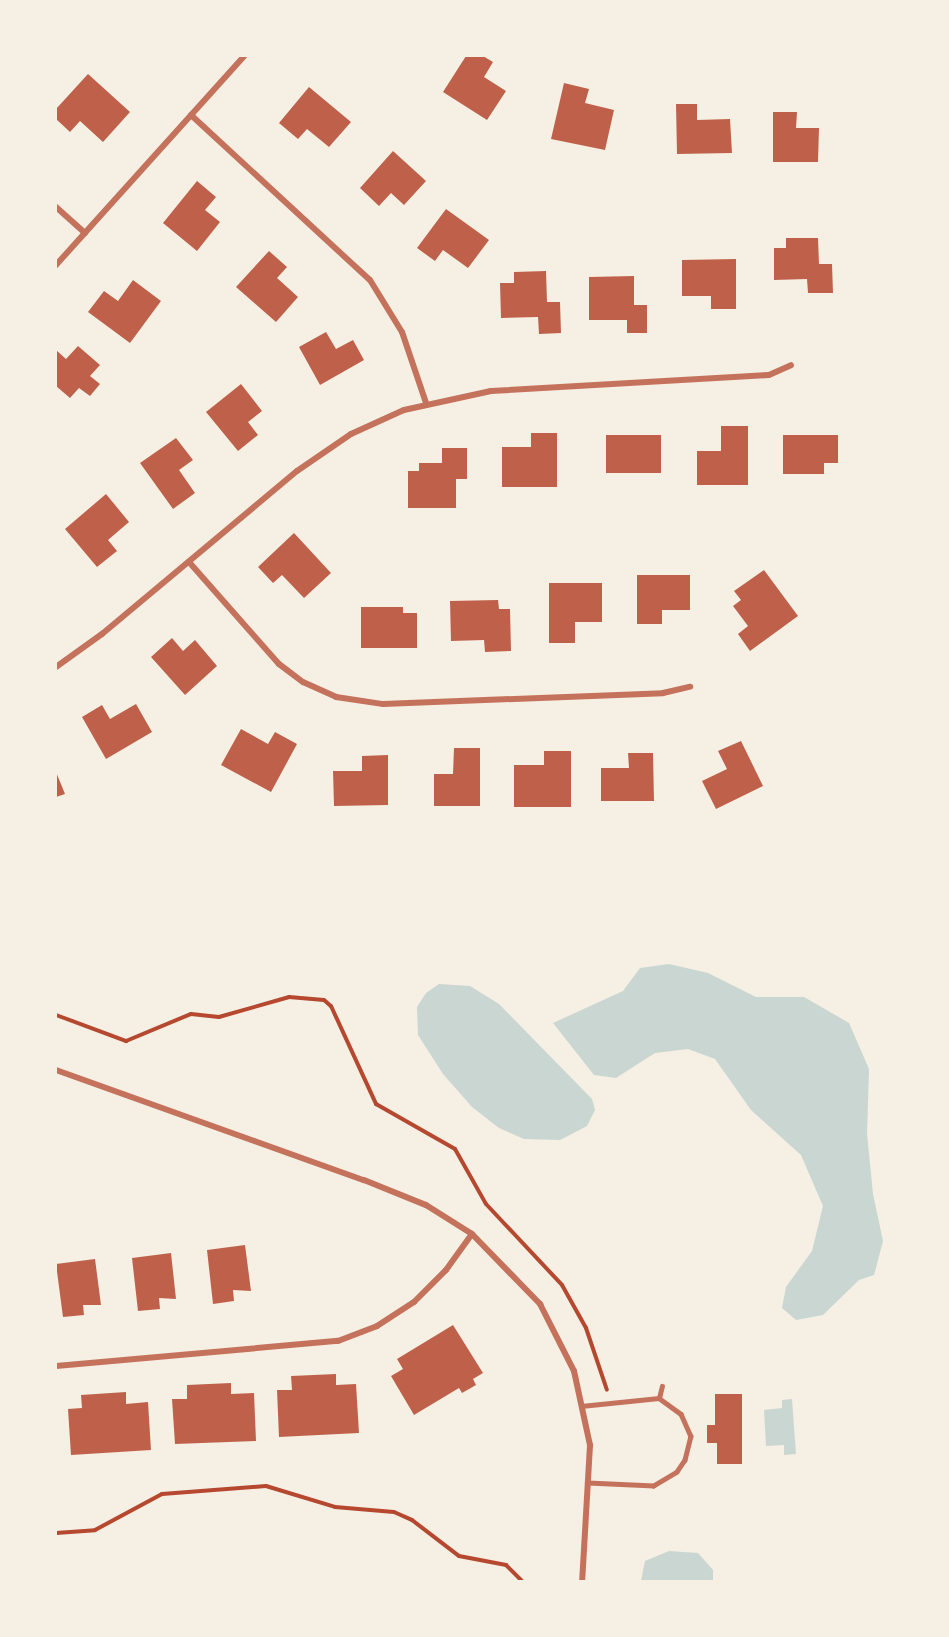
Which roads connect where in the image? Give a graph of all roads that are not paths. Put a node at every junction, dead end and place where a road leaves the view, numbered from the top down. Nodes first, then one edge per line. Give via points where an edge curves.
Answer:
1 (244, 56) edge
2 (190, 115) junction
3 (56, 207) edge
4 (85, 232) junction
5 (56, 265) edge
6 (791, 364) dead end
7 (426, 403) junction
8 (189, 562) junction
9 (56, 667) edge
10 (690, 687) dead end
11 (56, 1070) edge
12 (472, 1234) junction
13 (56, 1366) edge
14 (662, 1386) dead end
15 (659, 1398) junction
16 (581, 1406) junction
17 (588, 1483) junction
18 (582, 1581) edge

1 - 2 street
2 - 4 street
2 - 7 street via 370,280 402,332
3 - 4 street
4 - 5 street
6 - 7 street via 769,375 491,391
7 - 8 street via 376,422 327,449
8 - 9 street
8 - 10 street via 279,664 303,682 336,697 383,704 663,693
11 - 12 street via 364,1180 426,1205
12 - 13 street via 446,1270 414,1302 377,1326 338,1341
12 - 16 street via 540,1304 574,1371
14 - 15 lane
15 - 16 lane
15 - 17 lane via 681,1414 691,1436 685,1460 677,1472 654,1486
16 - 17 street via 590,1445
17 - 18 street

